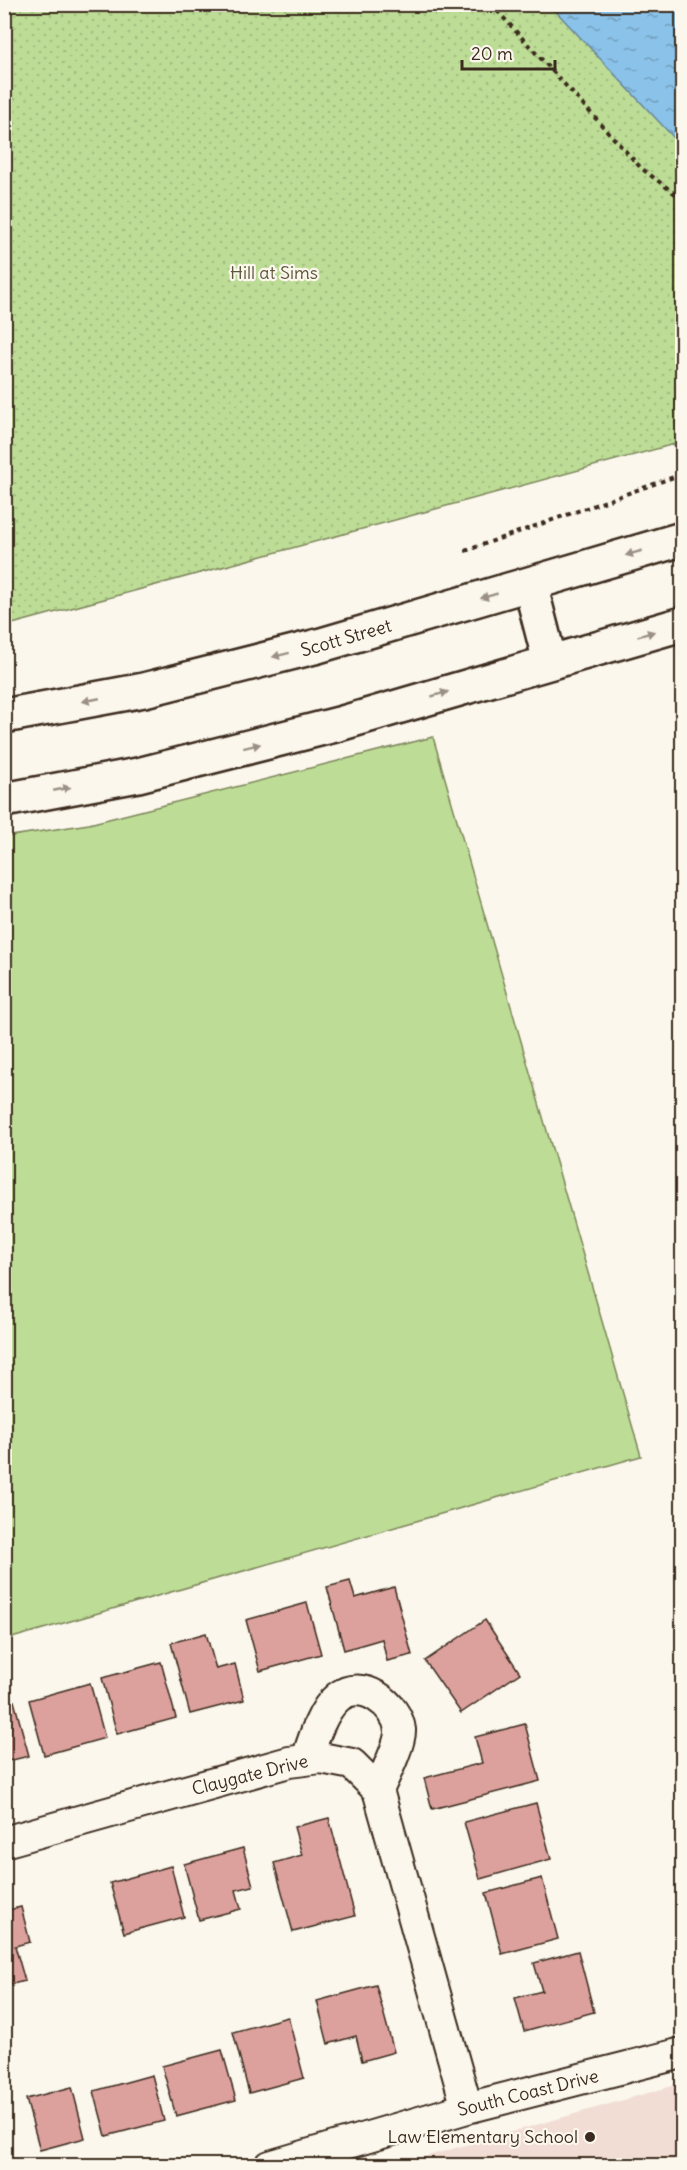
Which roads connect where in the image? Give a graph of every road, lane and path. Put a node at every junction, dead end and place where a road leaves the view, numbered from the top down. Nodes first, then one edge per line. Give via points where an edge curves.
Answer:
1 (491, 4) edge
2 (682, 199) edge
3 (682, 474) edge
4 (682, 539) edge
5 (465, 551) dead end
6 (530, 584) junction
7 (682, 624) edge
8 (550, 662) junction
9 (4, 716) edge
10 (4, 800) edge
11 (307, 1759) junction
12 (378, 1790) junction
13 (4, 1842) edge
14 (682, 2054) edge
15 (467, 2108) junction
16 (270, 2166) edge

1 - 2 path via 641,168
3 - 5 path
4 -> 6 main road, Scott Street
6 - 8 main road
6 -> 9 main road, Scott Street via 283,655 144,690
8 -> 7 main road
10 -> 8 main road via 138,775 339,724
11 - 12 street, Claygate Drive via 352,1764
11 - 12 street via 317,1728 339,1696 354,1691 370,1692 394,1713 400,1731
11 - 13 street, Claygate Drive
12 - 15 street, Claygate Drive
14 - 15 street, South Coast Drive
15 - 16 street, South Coast Drive

